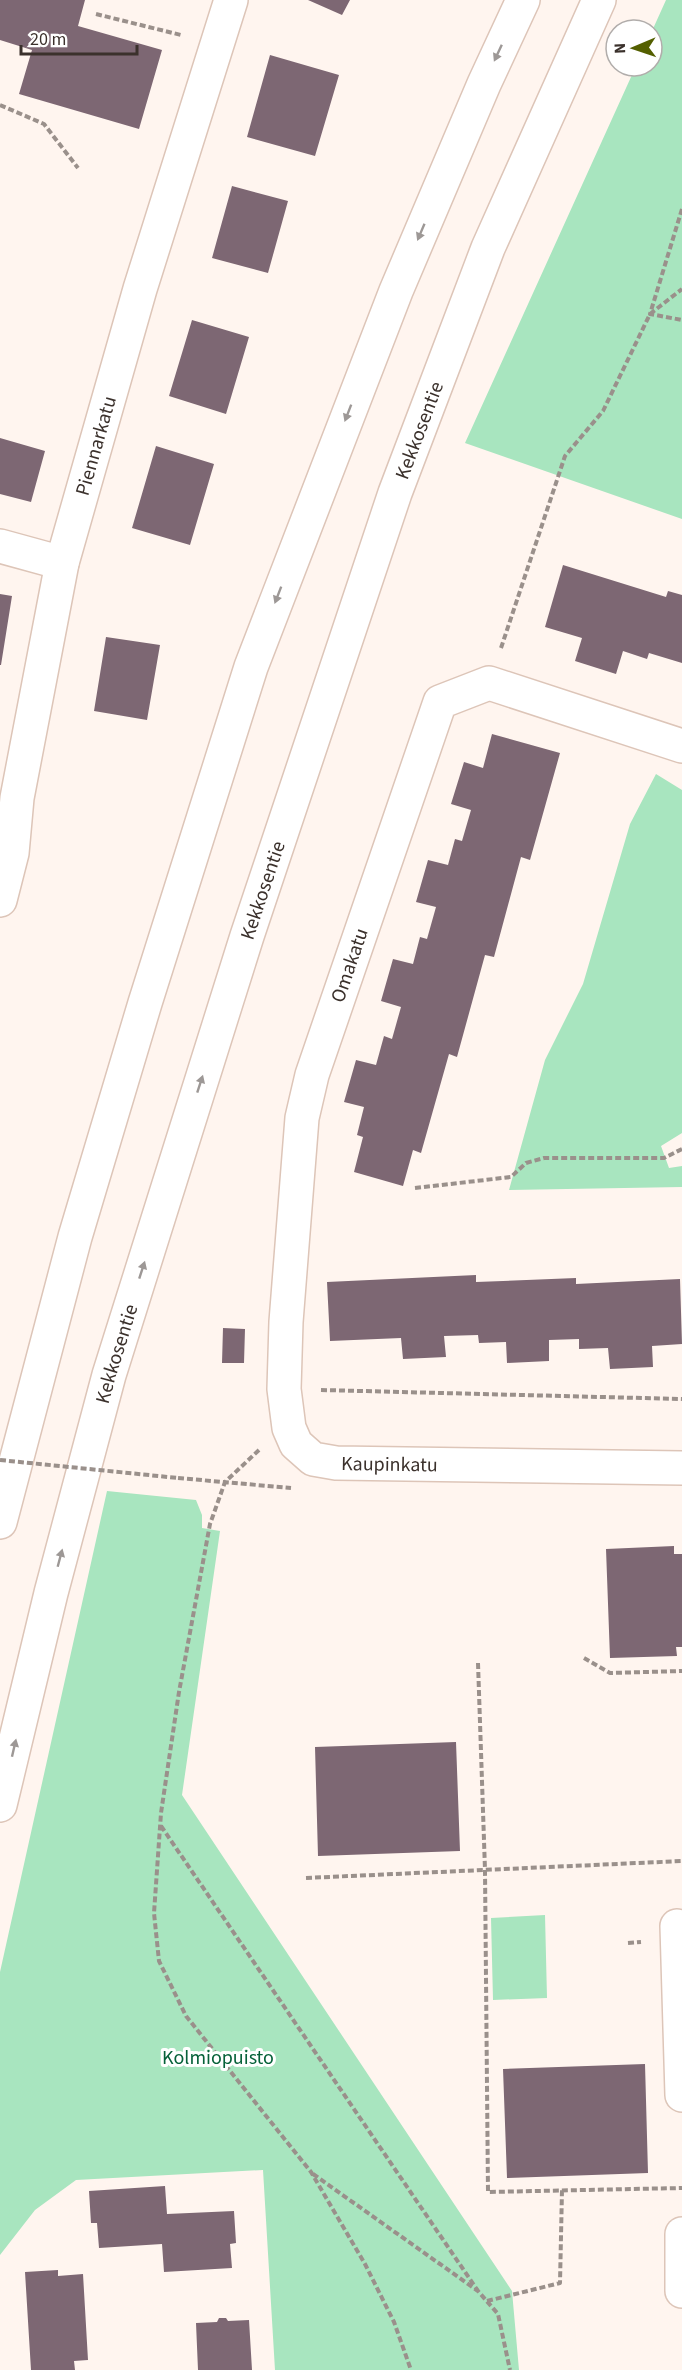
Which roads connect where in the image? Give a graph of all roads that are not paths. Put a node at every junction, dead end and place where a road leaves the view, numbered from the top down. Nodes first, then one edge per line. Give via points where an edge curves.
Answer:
1 (231, 0) edge
2 (523, 0) edge
3 (599, 0) edge
4 (0, 546) edge
5 (62, 563) junction
6 (682, 746) edge
7 (0, 900) edge
8 (336, 1462) joint
9 (682, 1468) edge
10 (0, 1522) edge
11 (0, 1805) edge
12 (677, 1926) dead end
13 (682, 2095) edge
14 (682, 2234) edge
15 (682, 2291) edge

1 - 5 main road, Piennarkatu via 108,396
2 -> 10 main road via 396,291 251,667 144,1003 75,1237
11 -> 3 main road, Kekkosentie via 109,1375 255,914 395,493 488,248
4 - 5 main road
5 - 7 main road, Piennarkatu via 17,798 12,853
6 - 8 main road, Omakatu via 489,683 440,702 312,1075 302,1118 284,1389 289,1428 296,1444 313,1459
8 - 9 main road, Kaupinkatu
12 - 13 main road
14 - 15 main road

